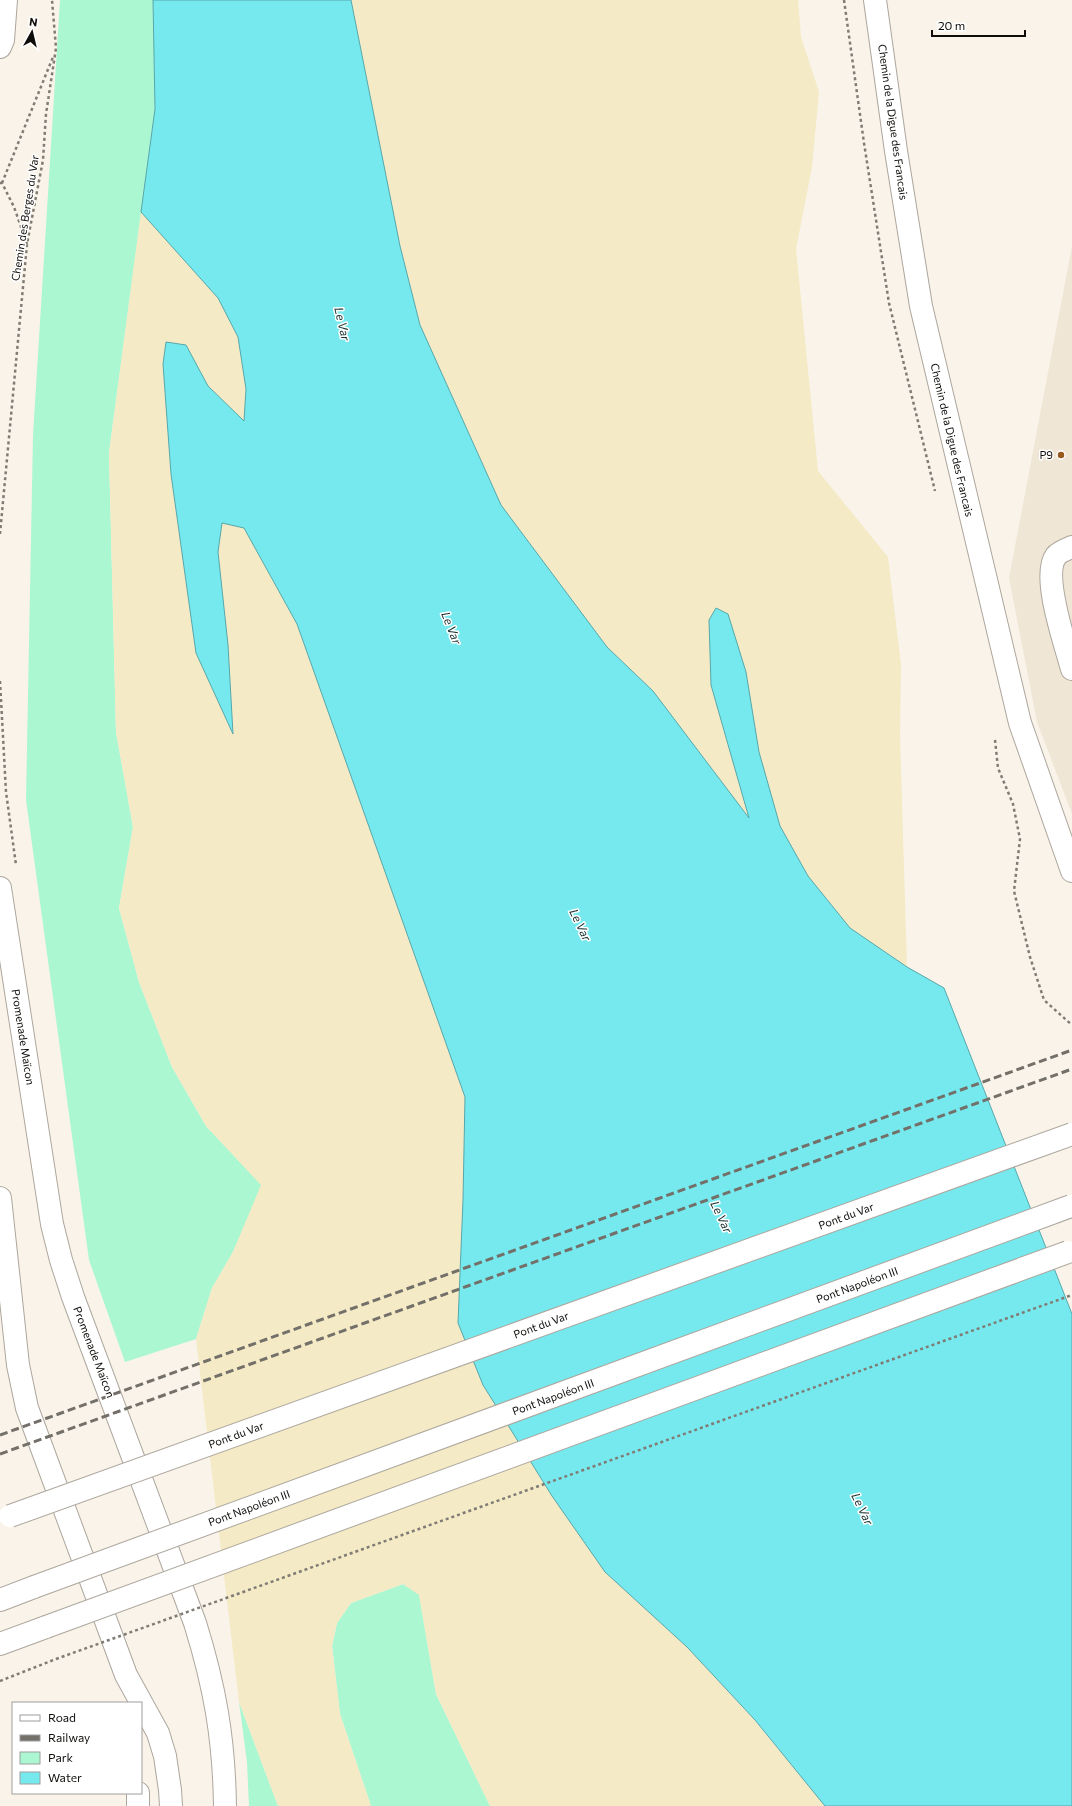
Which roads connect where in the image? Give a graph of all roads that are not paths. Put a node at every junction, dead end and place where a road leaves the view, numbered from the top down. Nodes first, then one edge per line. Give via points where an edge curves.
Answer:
1 (6, 0) edge
2 (875, 0) edge
3 (0, 47) edge
4 (1072, 548) edge
5 (1072, 669) edge
6 (1072, 871) edge
7 (0, 888) edge
8 (1072, 1134) edge
9 (0, 1198) edge
10 (1072, 1206) edge
11 (1072, 1251) edge
12 (5, 1518) edge
13 (0, 1600) edge
14 (6, 1644) edge
15 (126, 1675) junction
16 (130, 1702) edge
17 (141, 1702) edge
18 (142, 1704) edge
19 (138, 1794) edge
20 (138, 1806) edge
21 (171, 1806) edge
22 (225, 1806) edge

1 - 3 main road via 3,40
2 - 6 main road, Chemin de la Digue des Francais via 921,306 1020,723
4 - 5 main road via 1056,556 1051,584
7 - 22 main road, Promenade Maïcon via 52,1224 73,1297 209,1666 222,1745
8 - 12 main road, Pont du Var, bridge
9 - 15 main road via 18,1365 27,1408
10 - 13 main road, Pont Napoléon III, bridge
11 - 14 main road, bridge via 46,1627
15 - 16 main road
15 - 17 main road
18 - 21 main road via 158,1733 165,1756
19 - 20 main road

